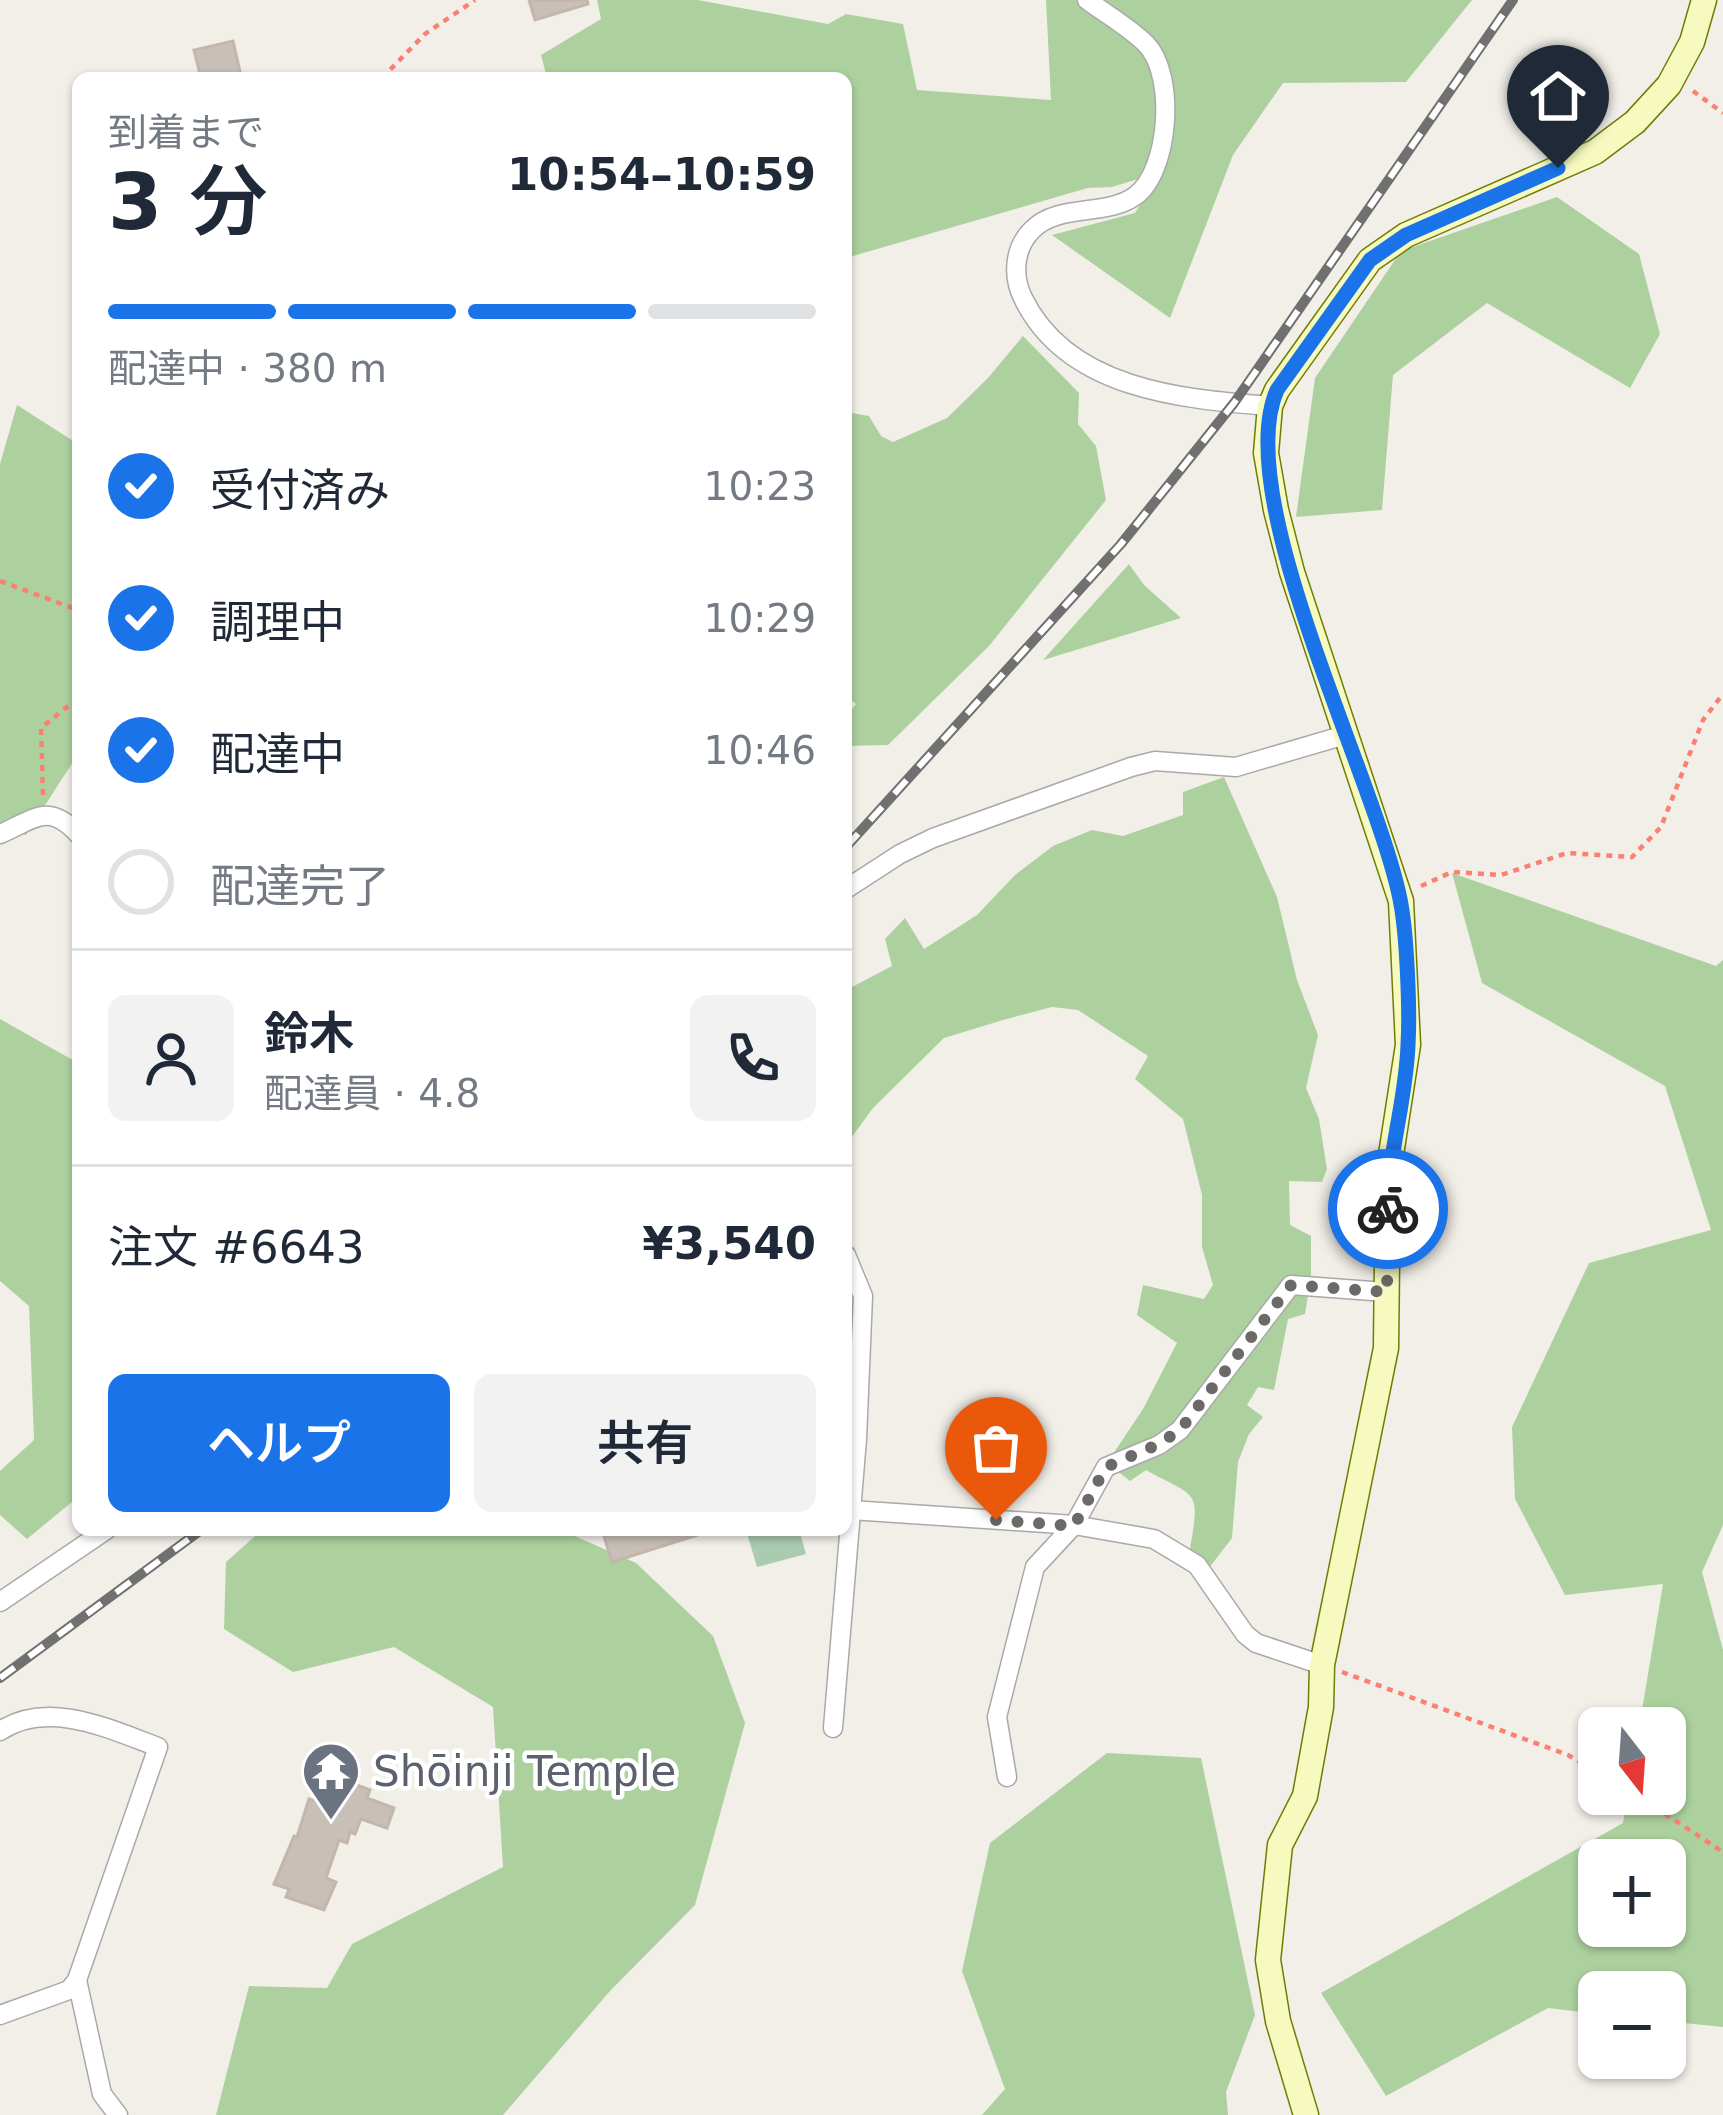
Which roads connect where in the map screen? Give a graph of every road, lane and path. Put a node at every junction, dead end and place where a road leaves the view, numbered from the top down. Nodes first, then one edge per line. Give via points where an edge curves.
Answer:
1 (475, 0) edge
2 (1087, 0) edge
3 (1704, 0) edge
4 (388, 72) edge
5 (1674, 76) junction
6 (1723, 113) edge
7 (1270, 406) junction
8 (0, 581) edge
9 (72, 608) edge
10 (1723, 694) edge
11 (72, 703) edge
12 (1346, 735) junction
13 (44, 815) junction
14 (72, 828) edge
15 (0, 834) edge
16 (852, 885) edge
17 (1400, 896) junction
18 (852, 1269) edge
19 (1387, 1292) junction
20 (852, 1424) edge
21 (852, 1510) edge
22 (1074, 1526) junction
23 (97, 1536) edge
24 (849, 1536) edge
25 (0, 1602) edge
26 (1322, 1665) junction
27 (833, 1728) dead end
28 (0, 1731) edge
29 (1578, 1761) edge
30 (1006, 1777) dead end
31 (1667, 1815) edge
32 (1723, 1852) edge
33 (77, 1980) junction
34 (0, 2015) edge
35 (118, 2115) edge
36 (1306, 2115) edge

1 - 4 path
2 - 7 street via 1148,46 1157,63 1166,100 1152,178 1133,197 1033,228 1017,254 1017,286 1034,321 1090,368 1168,396
3 - 5 street
5 - 6 path
5 - 7 street via 1635,122 1595,152 1406,235 1370,260
7 - 12 street via 1266,453 1276,510
8 - 9 path
10 - 17 path via 1703,720 1661,826 1632,857 1567,853 1501,875 1452,872
11 - 13 path via 41,728
12 - 16 street via 1236,767 1130,767 933,838
12 - 17 street
13 - 14 street
13 - 15 street
17 - 19 street via 1408,1045 1388,1174
18 - 20 street via 863,1296
19 - 22 street via 1287,1288 1180,1430 1106,1467
19 - 26 street via 1386,1348
21 - 22 street
22 - 26 street via 1154,1539 1190,1558 1249,1638
22 - 30 street via 1035,1567 997,1717
23 - 25 street
24 - 27 street
26 - 29 path
26 - 36 street via 1305,1796 1280,1845 1268,1960
28 - 33 street via 35,1717 68,1717 158,1747
31 - 32 path
33 - 34 street
33 - 35 street via 102,2094

